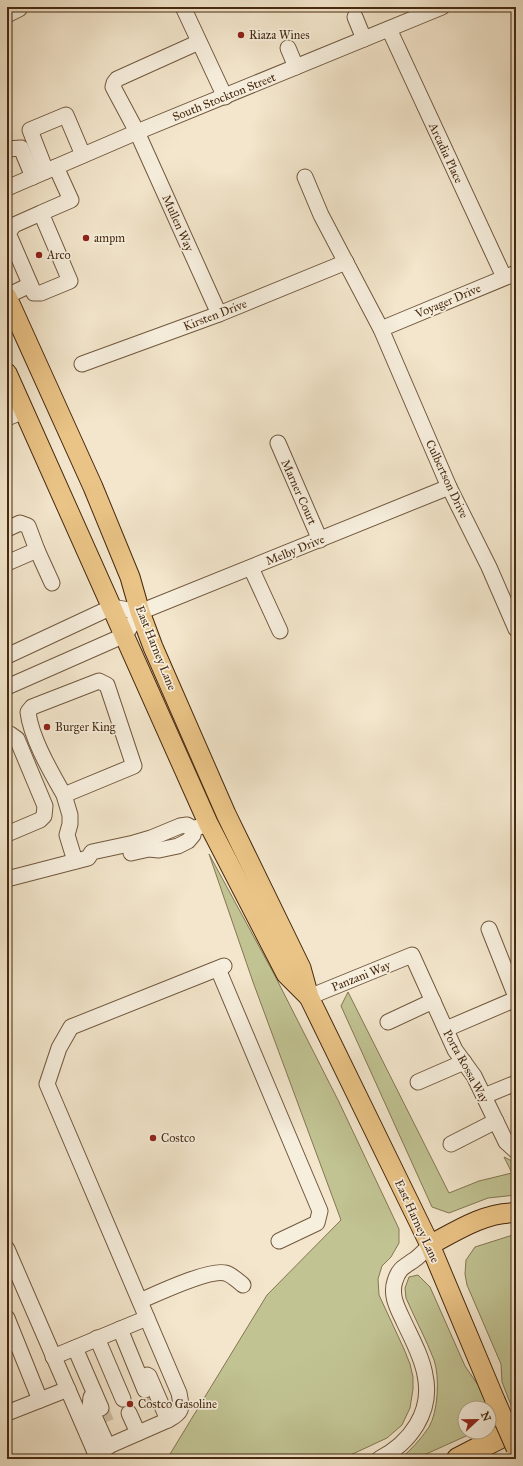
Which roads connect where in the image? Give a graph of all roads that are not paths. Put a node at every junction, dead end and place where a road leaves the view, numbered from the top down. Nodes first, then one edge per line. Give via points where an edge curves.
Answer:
1 (19, 7) edge
2 (183, 7) edge
3 (432, 9) edge
4 (7, 15) edge
5 (355, 17) dead end
6 (389, 29) junction
7 (364, 39) junction
8 (199, 42) junction
9 (288, 48) dead end
10 (296, 67) junction
11 (225, 96) junction
12 (137, 132) junction
13 (7, 149) edge
14 (83, 155) junction
15 (45, 172) junction
16 (305, 177) dead end
17 (7, 188) edge
18 (41, 213) junction
19 (346, 262) junction
20 (510, 275) edge
21 (30, 285) junction
22 (7, 296) edge
23 (219, 314) junction
24 (381, 329) junction
25 (82, 364) dead end
26 (7, 373) edge
27 (15, 414) edge
28 (278, 443) dead end
29 (449, 487) junction
30 (7, 529) edge
31 (320, 540) junction
32 (37, 550) junction
33 (7, 563) edge
34 (251, 568) junction
35 (52, 583) dead end
36 (112, 607) junction
37 (140, 612) junction
38 (516, 629) edge
39 (280, 631) dead end
40 (125, 635) junction
41 (7, 656) edge
42 (7, 687) edge
43 (7, 735) edge
44 (64, 795) junction
45 (201, 826) junction
46 (7, 834) edge
47 (82, 859) junction
48 (7, 879) edge
49 (489, 929) dead end
50 (412, 956) joint
51 (309, 997) junction
52 (516, 998) edge
53 (433, 1001) junction
54 (388, 1022) dead end
55 (446, 1029) junction
56 (464, 1062) junction
57 (418, 1082) dead end
58 (516, 1082) edge
59 (484, 1096) junction
60 (496, 1121) junction
61 (450, 1144) dead end
62 (516, 1151) edge
63 (516, 1214) edge
64 (279, 1241) dead end
65 (430, 1245) junction
66 (7, 1250) edge
67 (243, 1285) dead end
68 (140, 1301) junction
69 (7, 1318) edge
70 (147, 1318) junction
71 (120, 1329) junction
72 (96, 1338) junction
73 (75, 1348) junction
74 (54, 1357) junction
75 (137, 1370) junction
76 (92, 1388) junction
77 (68, 1389) junction
78 (145, 1390) tunnel mouth
79 (123, 1399) dead end
80 (40, 1400) junction
81 (152, 1404) tunnel mouth
82 (101, 1408) tunnel mouth
83 (7, 1412) edge
84 (129, 1414) dead end
85 (164, 1422) junction
86 (107, 1423) tunnel mouth
87 (516, 1429) edge
88 (138, 1433) junction
89 (516, 1445) edge
90 (516, 1448) edge
91 (104, 1450) edge
92 (379, 1459) edge
93 (458, 1459) edge
94 (482, 1459) edge

1 - 4 street
2 - 8 street
3 - 6 street, South Stockton Street
5 - 7 street
6 - 7 street, South Stockton Street
6 - 20 street, Arcadia Place
7 - 10 street, South Stockton Street
8 - 11 street
8 - 12 street, Mullen Way via 116,79 113,87
9 - 10 street
10 - 11 street, South Stockton Street
11 - 12 street, South Stockton Street
12 - 14 street, South Stockton Street
12 - 23 street, Mullen Way
13 - 15 street via 21,148
14 - 15 street, South Stockton Street
14 - 15 street via 66,115 30,130
15 - 17 street, South Stockton Street
15 - 18 street via 71,200
16 - 19 street, Culbertson Drive via 321,215
18 - 21 street via 14,225 8,233
18 - 21 street via 70,281 40,294 34,293
19 - 23 street, Kirsten Drive
19 - 24 street, Culbertson Drive
20 - 24 street, Voyager Drive
21 - 22 street
22 - 37 main road, East Harney Lane via 93,487 130,577
23 - 25 street, Kirsten Drive
24 - 29 street, Culbertson Drive
26 - 27 main road, East Harney Lane
27 - 36 main road, East Harney Lane
28 - 31 street, Marner Court
29 - 31 street, Melby Drive
29 - 38 street, Culbertson Drive
30 - 32 street via 20,523 28,526
31 - 34 street, Melby Drive
32 - 33 street
32 - 35 street
34 - 37 street, Melby Drive
34 - 39 street
36 - 37 street
36 - 40 main road, East Harney Lane
36 - 41 street
37 - 40 street
37 - 51 main road, East Harney Lane via 226,814 302,968
40 - 42 street
40 - 45 main road, East Harney Lane
43 - 46 street via 10,734 17,739 45,806 44,816 40,820
44 - 44 street via 134,766 107,685 99,681 32,707 28,712 29,721 47,766
44 - 47 street via 70,815 67,835
45 - 47 street via 180,826 151,838 92,852
45 - 51 main road, East Harney Lane via 286,974
47 - 48 street
49 - 52 street
50 - 51 street, Panzani Way
50 - 53 street, Porta Rossa Way
51 - 65 main road, East Harney Lane
52 - 55 street
53 - 54 street
53 - 55 street, Porta Rossa Way
55 - 56 street, Porta Rossa Way via 455,1050
56 - 57 street
56 - 59 street, Porta Rossa Way
58 - 59 street
59 - 60 street, Porta Rossa Way
60 - 61 street
60 - 62 street, Porta Rossa Way via 506,1142
63 - 65 main road via 495,1215 481,1220
64 - 68 street via 317,1223 320,1211 221,968 71,1027 59,1048 47,1084
65 - 90 main road, East Harney Lane, bridge
65 - 92 street via 414,1260 404,1265 394,1283 393,1294 425,1374 427,1385 423,1413 410,1436
66 - 74 street
67 - 68 street via 226,1273 218,1273 193,1279
68 - 70 street
69 - 80 street
70 - 71 street
70 - 85 street via 179,1393 182,1408 178,1415
71 - 72 street
71 - 75 street
72 - 73 street
72 - 79 street
73 - 74 street
73 - 76 street
74 - 77 street
75 - 78 street
75 - 85 street via 149,1376
76 - 82 street
76 - 91 street via 90,1407
77 - 80 street
77 - 91 street
80 - 83 street
81 - 85 street
84 - 88 street
85 - 88 street
86 - 91 street
87 - 93 highway
88 - 91 street
89 - 94 highway

